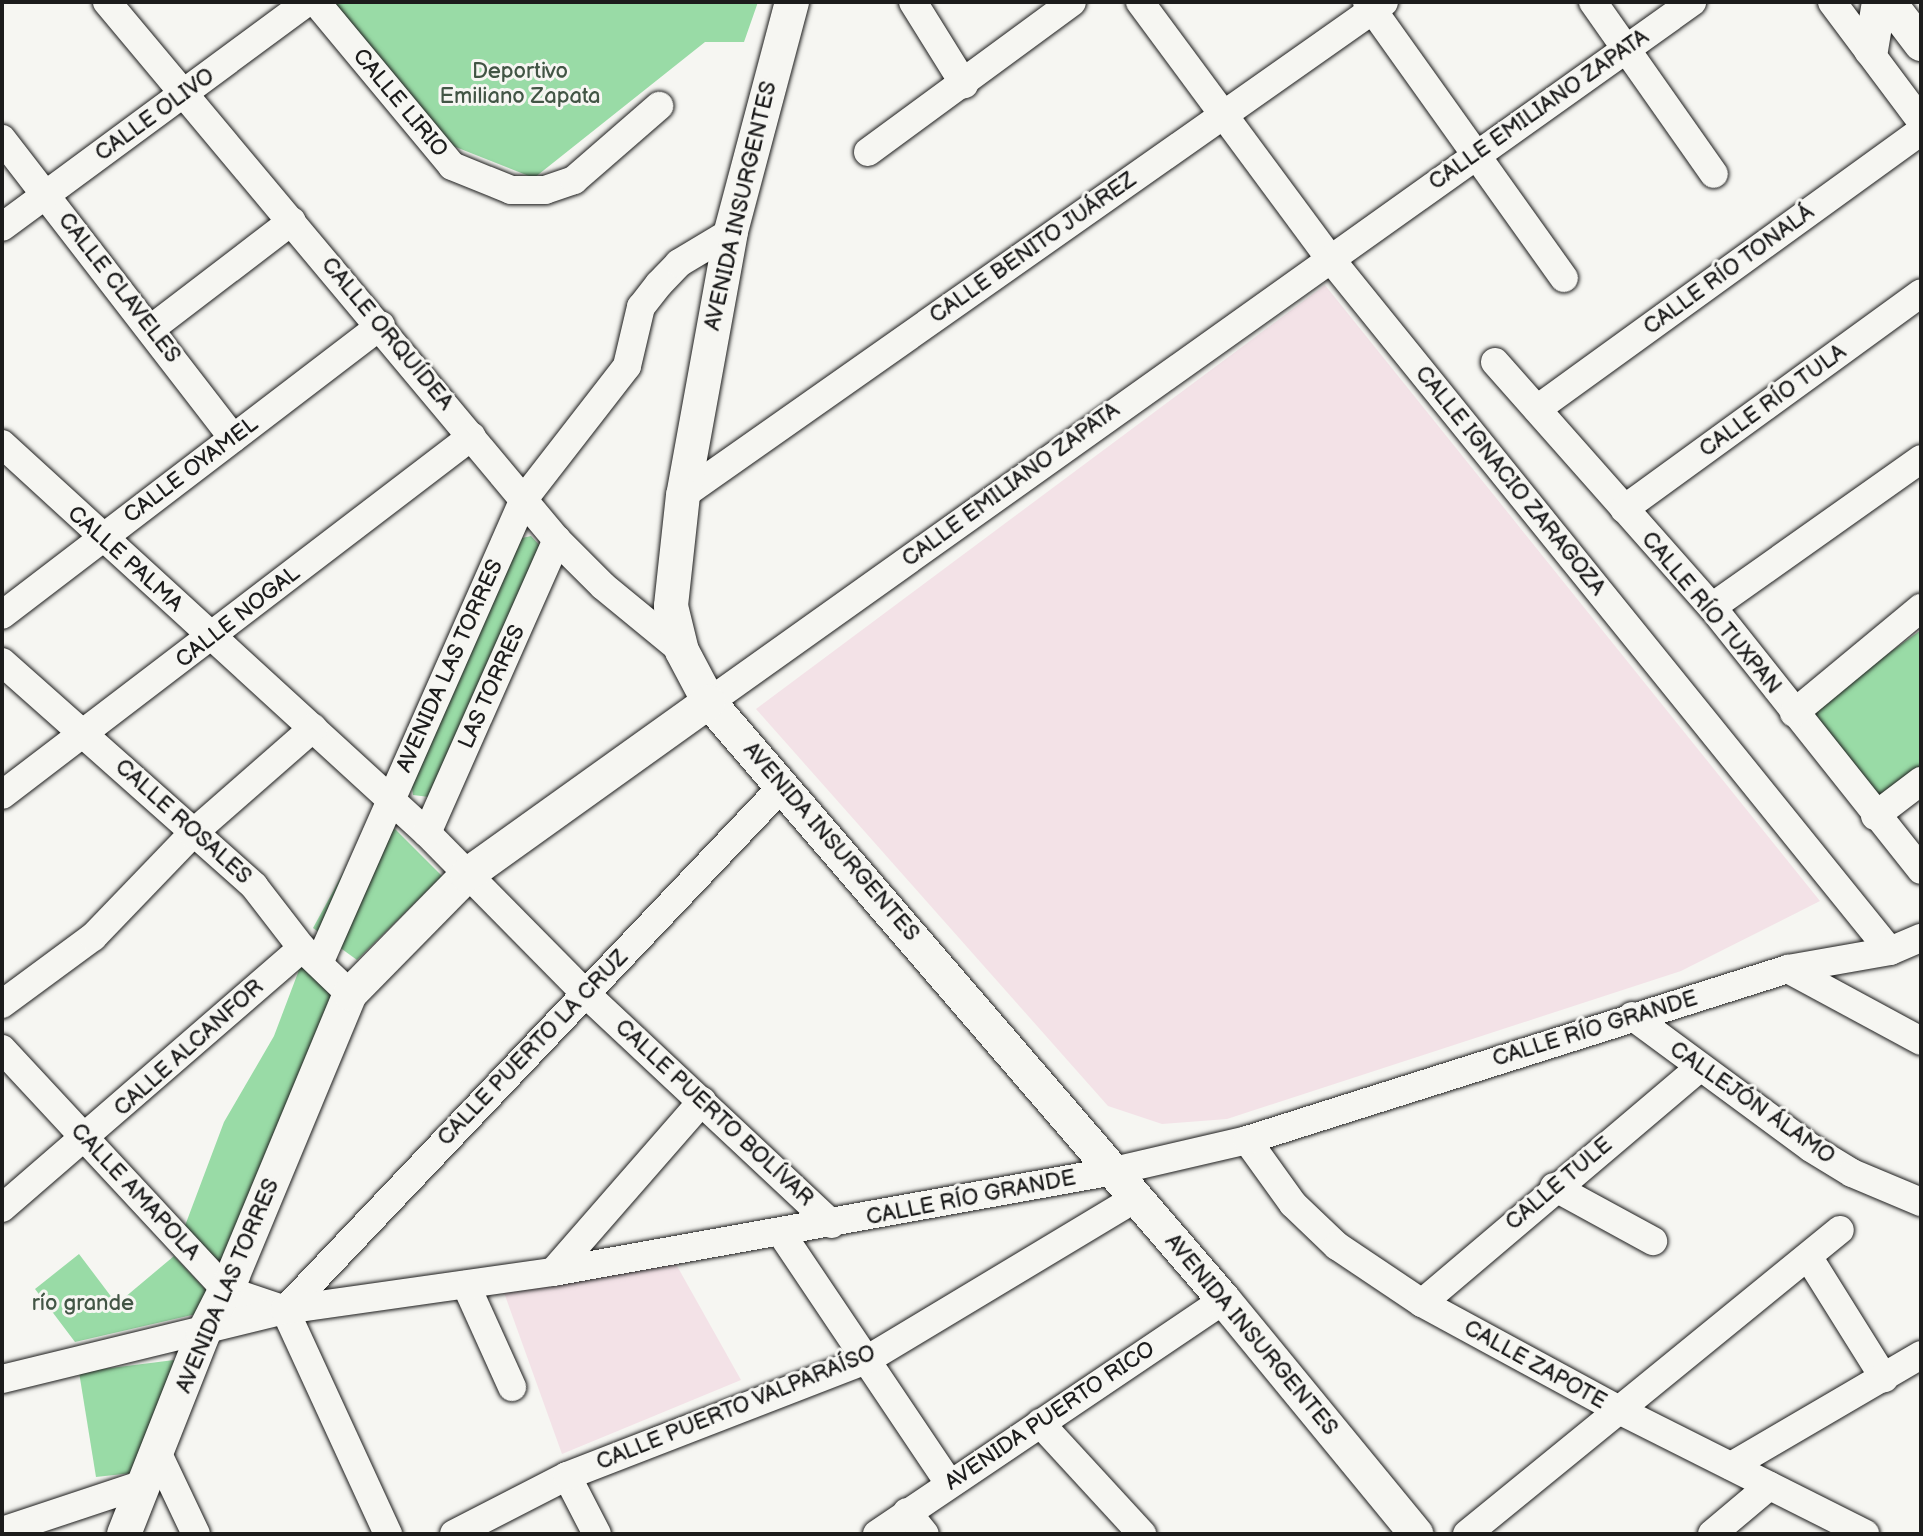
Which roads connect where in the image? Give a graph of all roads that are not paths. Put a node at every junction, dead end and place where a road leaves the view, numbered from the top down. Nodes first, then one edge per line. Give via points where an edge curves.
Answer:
1 (107, 2) edge
2 (307, 2) edge
3 (316, 2) edge
4 (792, 2) edge
5 (913, 2) edge
6 (1072, 2) edge
7 (1140, 2) edge
8 (1593, 2) edge
9 (1692, 2) edge
10 (1832, 2) edge
11 (1879, 2) edge
12 (1889, 2) edge
13 (1375, 5) edge
14 (1921, 44) edge
15 (1626, 48) junction
16 (1871, 50) junction
17 (964, 84) junction
18 (187, 95) junction
19 (659, 106) dead end
20 (1223, 114) junction
21 (1921, 121) edge
22 (1921, 131) edge
23 (2, 139) edge
24 (868, 152) dead end
25 (1476, 155) junction
26 (1714, 174) dead end
27 (45, 194) junction
28 (292, 221) junction
29 (2, 227) edge
30 (731, 232) junction
31 (1329, 257) junction
32 (1564, 278) dead end
33 (1921, 293) edge
34 (381, 325) junction
35 (152, 328) junction
36 (1495, 362) dead end
37 (1537, 409) junction
38 (472, 436) junction
39 (233, 438) junction
40 (2, 444) edge
41 (1921, 459) edge
42 (683, 495) junction
43 (524, 499) junction
44 (1624, 509) junction
45 (101, 539) junction
46 (557, 540) junction
47 (1712, 607) junction
48 (1921, 608) edge
49 (2, 615) edge
50 (212, 638) junction
51 (682, 651) junction
52 (2, 662) edge
53 (709, 702) junction
54 (1794, 713) junction
55 (313, 728) junction
56 (86, 733) junction
57 (1921, 781) edge
58 (783, 786) junction
59 (2, 795) edge
60 (391, 801) junction
61 (1875, 816) junction
62 (427, 833) junction
63 (192, 834) junction
64 (1921, 870) edge
65 (467, 875) junction
66 (1921, 938) edge
67 (1890, 951) junction
68 (311, 954) junction
69 (1788, 969) junction
70 (585, 993) junction
71 (350, 994) junction
72 (2, 1004) edge
73 (1632, 1016) junction
74 (1921, 1041) edge
75 (2, 1049) edge
76 (1699, 1068) junction
77 (702, 1101) junction
78 (86, 1139) junction
79 (1247, 1140) junction
80 (1114, 1171) junction
81 (1554, 1187) junction
82 (1136, 1198) junction
83 (1921, 1202) edge
84 (2, 1208) edge
85 (832, 1224) junction
86 (1840, 1230) dead end
87 (781, 1233) junction
88 (1653, 1241) dead end
89 (1809, 1258) junction
90 (553, 1272) junction
91 (466, 1285) junction
92 (226, 1290) junction
93 (1224, 1300) junction
94 (1422, 1303) junction
95 (285, 1310) junction
96 (203, 1334) junction
97 (1921, 1355) edge
98 (868, 1359) junction
99 (1884, 1378) junction
100 (2, 1379) edge
101 (512, 1387) dead end
102 (1615, 1408) junction
103 (1040, 1423) junction
104 (1731, 1466) junction
105 (152, 1470) junction
106 (567, 1476) junction
107 (949, 1483) junction
108 (1769, 1486) junction
109 (907, 1512) junction
110 (2, 1531) edge
111 (124, 1534) edge
112 (196, 1534) edge
113 (388, 1534) edge
114 (454, 1534) edge
115 (597, 1534) edge
116 (877, 1534) edge
117 (925, 1534) edge
118 (1142, 1534) edge
119 (1416, 1534) edge
120 (1467, 1534) edge
121 (1712, 1534) edge
122 (1865, 1534) edge

1 - 18 street, CALLE ORQUÍDEA
2 - 18 street, CALLE OLIVO
3 - 19 street, CALLE LIRIO via 452,166 511,190 545,190 574,180
4 - 30 main road, AVENIDA INSURGENTES
5 - 17 street
6 - 17 street
7 - 20 street, CALLE IGNACIO ZARAGOZA
8 - 15 street
9 - 15 street, CALLE EMILIANO ZAPATA
10 - 16 street
11 - 16 main road
12 - 14 main road
13 - 20 street, CALLE BENITO JUÁREZ
13 - 25 street
15 - 25 street, CALLE EMILIANO ZAPATA
15 - 26 street
16 - 21 street
17 - 24 street
18 - 27 street, CALLE OLIVO
18 - 28 street, CALLE ORQUÍDEA
20 - 31 street, CALLE IGNACIO ZARAGOZA
20 - 42 street, CALLE BENITO JUÁREZ
22 - 37 street, CALLE RÍO TONALÁ
23 - 27 street, CALLE CLAVELES
25 - 31 street, CALLE EMILIANO ZAPATA
25 - 32 street
27 - 29 street, CALLE OLIVO
27 - 35 street, CALLE CLAVELES
28 - 34 street, CALLE ORQUÍDEA
28 - 35 street
30 - 42 main road, AVENIDA INSURGENTES
30 - 43 street, AVENIDA LAS TORRES via 679,263 641,307 627,366
31 - 53 street, CALLE EMILIANO ZAPATA
31 - 67 street, CALLE IGNACIO ZARAGOZA
33 - 44 street, CALLE RÍO TULA
34 - 38 street, CALLE ORQUÍDEA
34 - 39 street, CALLE OYAMEL
35 - 39 street, CALLE CLAVELES
36 - 37 street, CALLE RÍO TUXPAN
37 - 44 street, CALLE RÍO TUXPAN
38 - 43 street, CALLE ORQUÍDEA
38 - 50 street, CALLE NOGAL
39 - 45 street, CALLE OYAMEL
40 - 45 street, CALLE PALMA
41 - 47 street
42 - 51 main road, AVENIDA INSURGENTES via 671,606
43 - 46 street, CALLE ORQUÍDEA
43 - 60 street, AVENIDA LAS TORRES
44 - 47 street, CALLE RÍO TUXPAN
45 - 49 street, CALLE OYAMEL
45 - 50 street, CALLE PALMA
46 - 51 street, CALLE ORQUÍDEA
46 - 62 street, LAS TORRES
47 - 54 street, CALLE RÍO TUXPAN
48 - 54 street
50 - 55 street, CALLE PALMA
50 - 56 street, CALLE NOGAL
51 - 53 main road, AVENIDA INSURGENTES
52 - 56 street, CALLE ROSALES
53 - 58 main road, AVENIDA INSURGENTES
53 - 65 main road, CALLE EMILIANO ZAPATA
54 - 61 street, CALLE RÍO TUXPAN
55 - 60 street, CALLE PALMA
55 - 63 street
56 - 59 street, CALLE NOGAL
56 - 63 street, CALLE ROSALES
57 - 61 street
58 - 70 street, CALLE PUERTO LA CRUZ
58 - 80 main road, AVENIDA INSURGENTES
60 - 62 street, CALLE PUERTO BOLÍVAR
60 - 68 street, AVENIDA LAS TORRES
61 - 64 street, CALLE RÍO TUXPAN
62 - 65 street, CALLE PUERTO BOLÍVAR
63 - 68 street, CALLE ROSALES via 254,886
63 - 72 street via 93,937
65 - 70 street, CALLE PUERTO BOLÍVAR
65 - 71 main road, CALLE EMILIANO ZAPATA
66 - 67 street, CALLE RÍO GRANDE
67 - 69 street, CALLE RÍO GRANDE
68 - 71 street, CALLE ROSALES
68 - 78 street, CALLE ALCANFOR
69 - 73 street, CALLE RÍO GRANDE
69 - 74 street
70 - 77 street, CALLE PUERTO BOLÍVAR
70 - 95 street, CALLE PUERTO LA CRUZ
71 - 92 main road, AVENIDA LAS TORRES
73 - 76 street, CALLEJÓN ÁLAMO
73 - 79 street, CALLE RÍO GRANDE
75 - 78 street, CALLE AMAPOLA
76 - 81 street, CALLE TULE
76 - 83 street, CALLEJÓN ÁLAMO via 1852,1173
77 - 85 street, CALLE PUERTO BOLÍVAR
77 - 90 street
78 - 84 street, CALLE ALCANFOR
78 - 92 street, CALLE AMAPOLA
79 - 80 street, CALLE RÍO GRANDE
79 - 94 street, CALLE ZAPOTE via 1293,1204 1337,1246
80 - 82 main road, AVENIDA INSURGENTES
80 - 85 street, CALLE RÍO GRANDE
81 - 88 street
81 - 94 street, CALLE TULE
82 - 93 main road, AVENIDA INSURGENTES
82 - 98 street, CALLE PUERTO VALPARAÍSO
85 - 87 street, CALLE RÍO GRANDE
86 - 89 street
87 - 90 street, CALLE RÍO GRANDE
87 - 98 street, CALLE PUERTO BOLÍVAR
89 - 99 street
89 - 102 street
90 - 91 street, CALLE RÍO GRANDE
91 - 95 street, CALLE RÍO GRANDE
91 - 101 street
92 - 95 street, CALLE AMAPOLA
92 - 96 main road, AVENIDA LAS TORRES
93 - 103 street, AVENIDA PUERTO RICO
93 - 119 main road, AVENIDA INSURGENTES
94 - 102 street, CALLE ZAPOTE
95 - 96 street, CALLE RÍO GRANDE
95 - 113 street
96 - 100 street, CALLE RÍO GRANDE
96 - 105 main road, AVENIDA LAS TORRES
97 - 99 street
98 - 106 street, CALLE PUERTO VALPARAÍSO
98 - 107 street, CALLE PUERTO BOLÍVAR
99 - 104 street
102 - 104 street, CALLE ZAPOTE
102 - 120 street
103 - 107 street, AVENIDA PUERTO RICO
103 - 118 street
104 - 108 street, CALLE ZAPOTE
105 - 110 street
105 - 111 main road, AVENIDA LAS TORRES
105 - 112 street
106 - 114 street, CALLE PUERTO VALPARAÍSO
106 - 115 street
107 - 109 street, AVENIDA PUERTO RICO
108 - 121 street
108 - 122 street, CALLE ZAPOTE
109 - 116 street, AVENIDA PUERTO RICO
109 - 117 street

